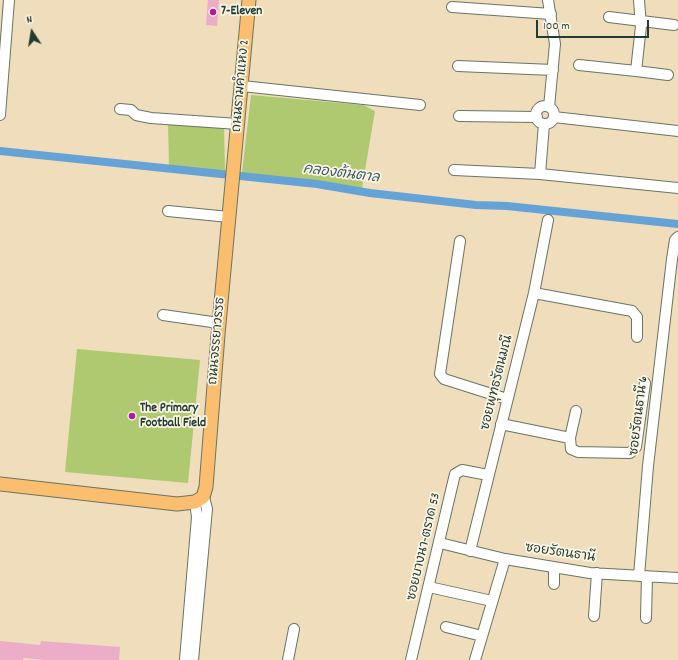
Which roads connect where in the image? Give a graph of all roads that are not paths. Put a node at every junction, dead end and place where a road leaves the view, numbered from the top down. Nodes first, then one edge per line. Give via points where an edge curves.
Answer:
1 (9, 0) edge
2 (249, 0) edge
3 (548, 0) edge
4 (639, 0) edge
5 (452, 7) dead end
6 (551, 14) junction
7 (609, 16) dead end
8 (641, 20) junction
9 (674, 24) dead end
10 (579, 65) dead end
11 (458, 66) dead end
12 (553, 70) junction
13 (636, 71) junction
14 (668, 75) dead end
15 (242, 86) junction
16 (420, 105) dead end
17 (120, 109) dead end
18 (551, 112) junction
19 (0, 115) edge
20 (459, 116) dead end
21 (540, 121) junction
22 (238, 124) junction
23 (678, 131) edge
24 (454, 170) dead end
25 (540, 174) junction
26 (233, 176) joint
27 (678, 188) edge
28 (168, 211) dead end
29 (229, 217) junction
30 (548, 220) dead end
31 (678, 238) edge
32 (460, 241) dead end
33 (675, 256) edge
34 (534, 293) junction
35 (163, 315) dead end
36 (219, 323) junction
37 (637, 337) dead end
38 (645, 383) dead end
39 (507, 399) junction
40 (576, 411) dead end
41 (501, 424) junction
42 (570, 438) junction
43 (488, 475) junction
44 (0, 484) edge
45 (199, 499) junction
46 (440, 543) junction
47 (470, 551) junction
48 (505, 559) junction
49 (554, 567) junction
50 (596, 573) junction
51 (643, 576) junction
52 (678, 578) edge
53 (554, 584) dead end
54 (429, 587) junction
55 (492, 601) junction
56 (594, 616) dead end
57 (646, 618) dead end
58 (446, 627) dead end
59 (294, 629) dead end
60 (482, 636) junction
61 (185, 660) edge
62 (193, 660) edge
63 (288, 660) edge
64 (411, 660) edge
65 (475, 660) edge

1 - 19 street
2 - 15 main road, ถนนรามคำแหง 2
3 - 6 street
4 - 8 street
5 - 6 street
6 - 12 street via 555,44
7 - 8 street
8 - 9 street
8 - 13 street
10 - 13 street
11 - 12 street
12 - 18 street
13 - 14 street
15 - 16 street
15 - 22 main road, ถนนรามคำแหง 2
17 - 22 street via 131,110 136,115 151,118
18 - 21 street via 549,123
18 - 21 street via 541,108 537,112
18 - 23 street
20 - 21 street
21 - 25 street
22 - 26 main road, ถนนรามคำแหง 2
24 - 25 street
25 - 27 street
26 - 29 main road, ถนนจรรยาวรรธ
28 - 29 street
29 - 36 main road, ถนนจรรยาวรรธ
30 - 34 street, ซอยพุทธรัตนมณี
31 - 33 street, ซอยรัตนธานี 6 via 675,240
32 - 39 street via 440,374 444,379
33 - 51 street, ซอยรัตนธานี 6 via 648,466
34 - 37 street via 632,311 637,317
34 - 39 street, ซอยพุทธรัตนมณี
35 - 36 street
36 - 45 main road, ถนนจรรยาวรรธ via 206,487
38 - 42 street via 634,451 626,454 578,452 571,449
39 - 41 street, ซอยพุทธรัตนมณี
40 - 42 street
41 - 42 street
41 - 43 street, ซอยพุทธรัตนมณี
43 - 46 street, ซอยบางนา-ตราด 53 via 462,470 455,474
43 - 47 street, ซอยพุทธรัตนมณี
44 - 45 main road via 177,504
45 - 61 street
45 - 62 street via 206,501 207,508
46 - 47 street, ซอยรัตนธานี
46 - 54 street, ซอยบางนา-ตราด 53
47 - 48 street, ซอยรัตนธานี
48 - 49 street, ซอยรัตนธานี
48 - 55 street
49 - 50 street, ซอยรัตนธานี
49 - 53 street
50 - 51 street, ซอยรัตนธานี
50 - 56 street
51 - 52 street, ซอยรัตนธานี
51 - 57 street, ซอยรัตนธานี 6
54 - 55 street
54 - 64 street, ซอยบางนา-ตราด 53
55 - 60 street
58 - 60 street
59 - 63 street
60 - 65 street

